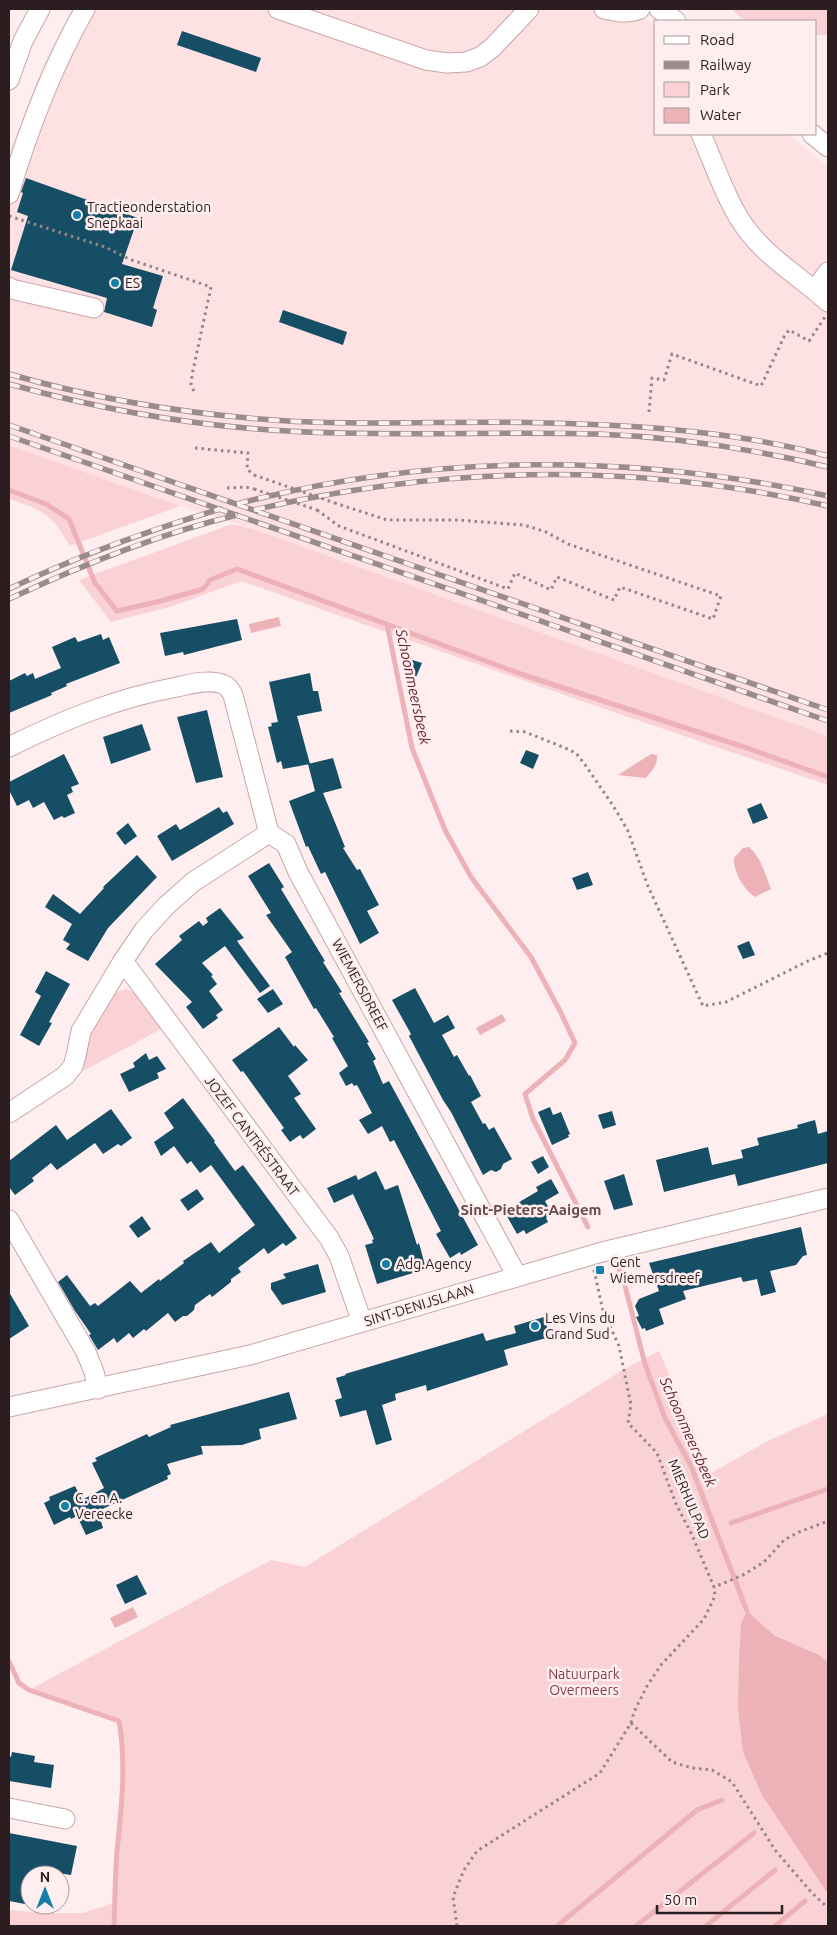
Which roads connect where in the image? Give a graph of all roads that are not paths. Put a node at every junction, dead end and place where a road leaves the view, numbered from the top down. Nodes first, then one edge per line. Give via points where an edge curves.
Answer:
1 (40, 9) edge
2 (85, 9) edge
3 (278, 9) edge
4 (529, 9) edge
5 (604, 9) edge
6 (640, 9) edge
7 (659, 9) edge
8 (675, 20) edge
9 (9, 80) edge
10 (701, 135) edge
11 (813, 135) edge
12 (828, 147) edge
13 (9, 194) edge
14 (828, 272) edge
15 (9, 287) edge
16 (822, 296) edge
17 (94, 308) dead end
18 (9, 747) edge
19 (269, 833) junction
20 (123, 961) junction
21 (9, 1113) edge
22 (828, 1198) edge
23 (9, 1220) edge
24 (517, 1276) junction
25 (362, 1322) junction
26 (98, 1389) junction
27 (9, 1407) edge
28 (9, 1808) edge
29 (65, 1819) dead end

1 - 9 street via 23,41
2 - 13 street via 47,87
3 - 4 street via 446,64 466,62 480,56 492,48
5 - 6 street via 620,12
7 - 8 street
10 - 16 street via 746,229 759,244
11 - 12 street
14 - 16 street
15 - 17 street
18 - 19 street via 82,713 145,693 205,683 223,684 233,695
19 - 20 street via 180,893 144,930
19 - 24 street, WIEMERSDREEF via 286,844 298,872
20 - 21 street via 81,1031 73,1066 65,1076
20 - 25 street, JOZEF CANTRÉSTRAAT via 329,1238 339,1256
22 - 24 street, SINT-DENIJSLAAN
23 - 26 street via 86,1352
24 - 25 street, SINT-DENIJSLAAN
25 - 26 street, SINT-DENIJSLAAN via 250,1355
26 - 27 street, SINT-DENIJSLAAN
28 - 29 street

